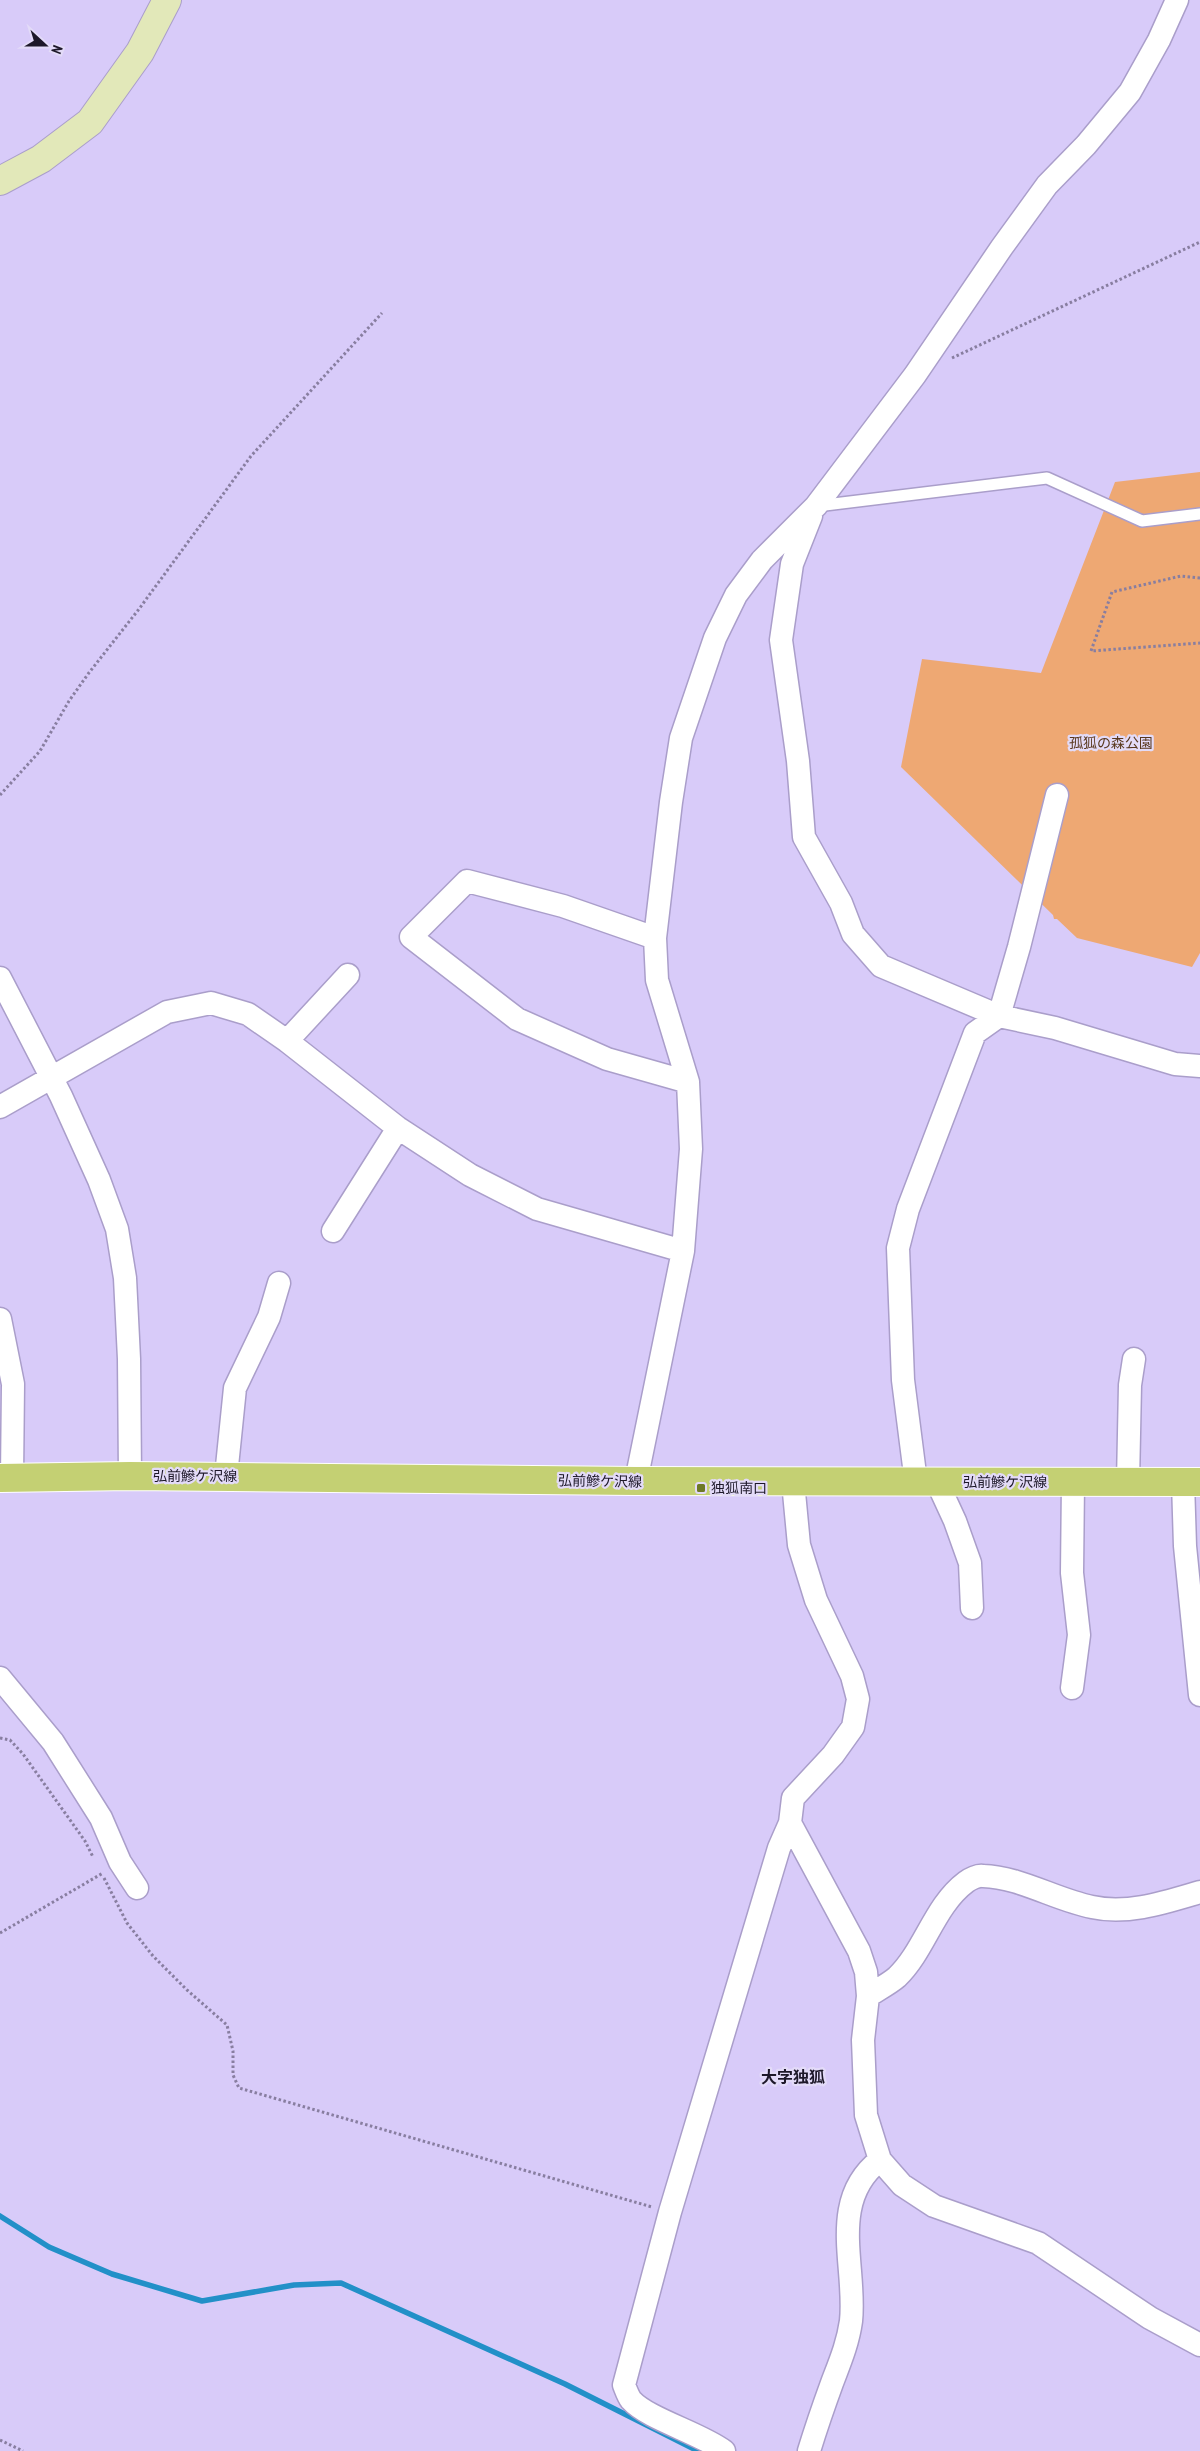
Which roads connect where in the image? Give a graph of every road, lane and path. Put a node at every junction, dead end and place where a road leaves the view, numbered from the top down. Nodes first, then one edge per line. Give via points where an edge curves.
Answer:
1 (167, 0) edge
2 (1177, 0) edge
3 (0, 181) edge
4 (1200, 242) edge
5 (382, 313) dead end
6 (947, 361) dead end
7 (816, 506) junction
8 (1200, 514) edge
9 (1200, 578) edge
10 (1200, 643) edge
11 (0, 795) edge
12 (1057, 795) dead end
13 (655, 938) junction
14 (348, 975) dead end
15 (0, 978) edge
16 (1000, 1016) junction
17 (287, 1041) junction
18 (1200, 1066) edge
19 (51, 1078) junction
20 (688, 1082) junction
21 (0, 1108) edge
22 (398, 1128) junction
23 (333, 1231) dead end
24 (683, 1251) junction
25 (279, 1283) dead end
26 (0, 1319) edge
27 (1134, 1359) dead end
28 (130, 1476) junction
29 (226, 1476) junction
30 (6, 1478) edge
31 (636, 1482) junction
32 (793, 1482) junction
33 (926, 1482) junction
34 (1073, 1482) junction
35 (1128, 1482) junction
36 (1191, 1482) edge
37 (972, 1608) dead end
38 (0, 1678) edge
39 (1072, 1688) dead end
40 (1200, 1695) edge
41 (0, 1738) edge
42 (790, 1823) junction
43 (111, 1868) junction
44 (136, 1888) dead end
45 (1200, 1892) edge
46 (0, 1933) edge
47 (868, 1996) junction
48 (880, 2160) junction
49 (670, 2212) junction
50 (1200, 2345) edge
51 (0, 2440) edge
52 (23, 2451) edge
53 (724, 2451) edge
54 (808, 2451) edge

1 - 3 street via 140,52 90,122 40,159
2 - 7 street via 1130,92 1047,185 915,375
4 - 6 path
5 - 11 path via 251,456 88,674 40,751
7 - 8 lane via 1047,478 1142,520
7 - 13 street via 762,560 736,595 714,638 681,738 670,802
7 - 16 street via 792,564 781,640 798,761 804,837 841,902 853,934 881,966
9 - 10 path via 1181,576 1112,592 1091,651
12 - 16 street
13 - 20 street via 657,980
13 - 20 street via 563,906 467,881 411,937 517,1018 607,1060
14 - 17 street
15 - 19 street
16 - 18 street via 1055,1028 1175,1064
16 - 33 street via 974,1033 908,1209 898,1248 903,1380
17 - 19 street via 248,1014 211,1003 167,1012
17 - 22 street
19 - 21 street
19 - 28 street via 99,1180 117,1228 125,1278
20 - 24 street via 691,1149
22 - 23 street
22 - 24 street via 470,1175 537,1209
24 - 31 street
25 - 29 street via 269,1318 235,1388
26 - 30 street via 13,1384
27 - 35 street via 1130,1385
28 - 29 main road, 弘前鰺ケ沢線
28 - 30 main road, 弘前鰺ケ沢線
29 - 31 main road, 弘前鰺ケ沢線
31 - 32 main road, 弘前鰺ケ沢線
32 - 33 main road, 弘前鰺ケ沢線
32 - 42 street via 799,1545 816,1600 852,1676 858,1699 852,1727 833,1755 793,1798
33 - 34 main road, 弘前鰺ケ沢線
33 - 37 street via 955,1521 970,1563
34 - 35 main road, 弘前鰺ケ沢線
34 - 39 street via 1072,1573 1079,1635
35 - 36 main road, 弘前鰺ケ沢線
36 - 40 street via 1185,1546
38 - 43 street via 53,1742 102,1818
41 - 43 path via 10,1740 23,1754 85,1841
42 - 47 street via 858,1951 866,1972
42 - 49 street via 779,1848
43 - 44 street
43 - 46 path
43 - 49 path via 127,1923 153,1956 227,2025 233,2051 233,2075 239,2088
45 - 47 street via 1156,1905 1093,1908 981,1875 966,1882 949,1898 897,1977
47 - 48 street via 863,2040 866,2116
48 - 50 street via 902,2185 934,2206 1038,2243 1150,2318
48 - 54 street via 867,2170 853,2198 847,2233 851,2319 845,2350
49 - 53 street via 624,2385 630,2399 650,2413 714,2443
51 - 52 path

